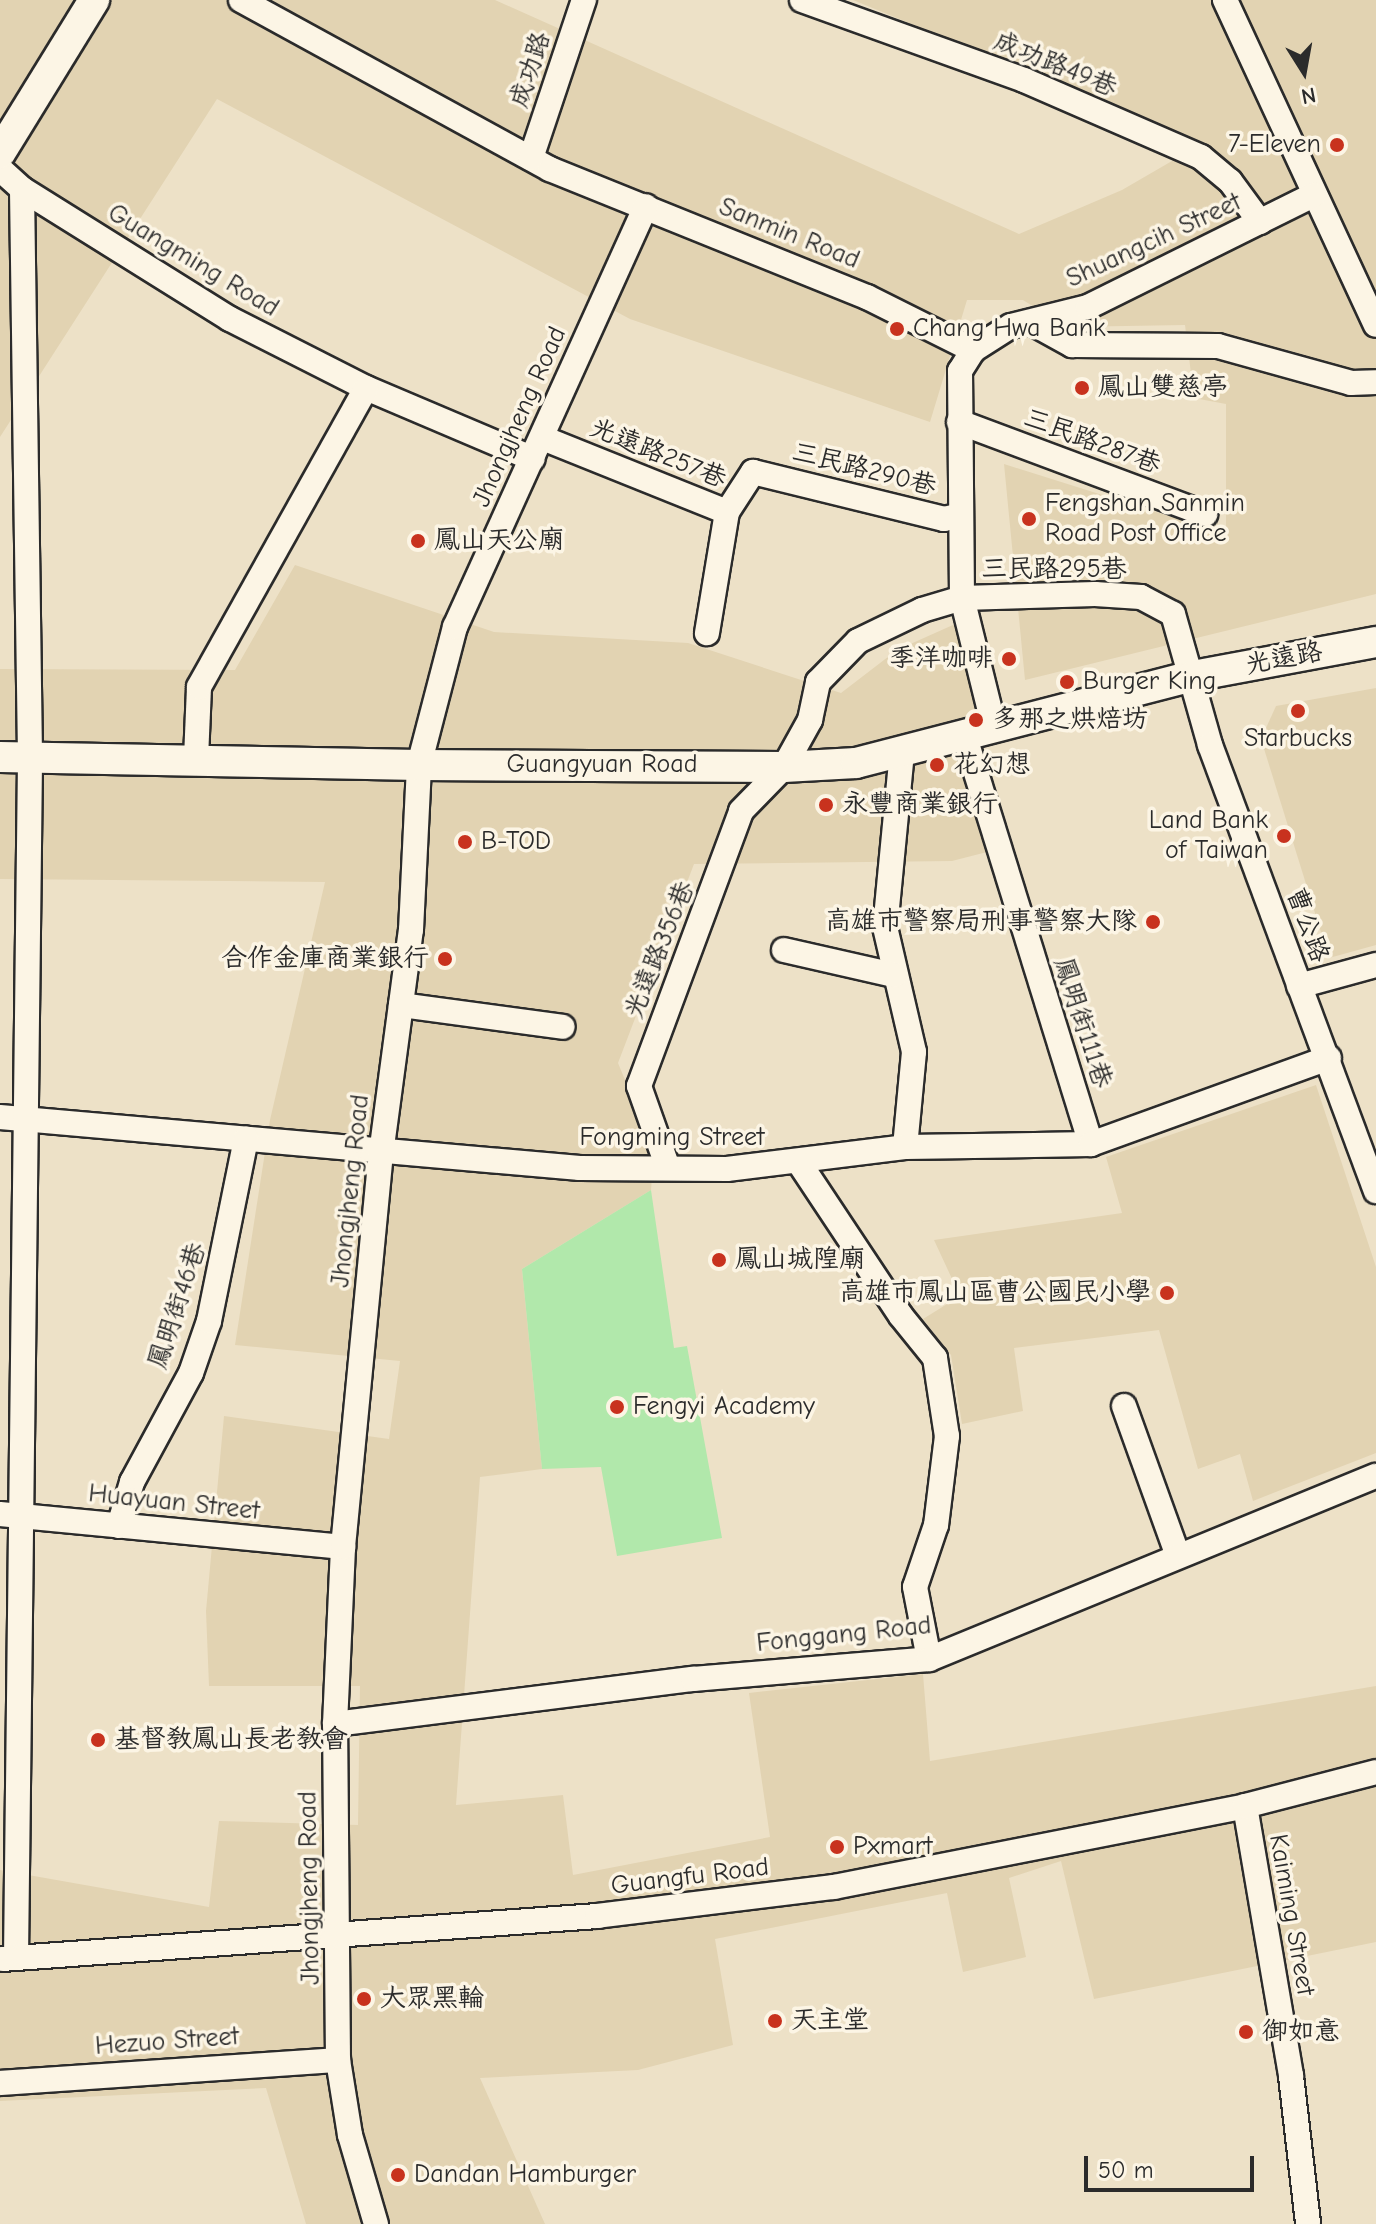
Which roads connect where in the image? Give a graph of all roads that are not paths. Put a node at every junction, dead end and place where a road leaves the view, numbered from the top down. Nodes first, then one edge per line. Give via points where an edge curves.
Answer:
1 (94, 0) edge
2 (241, 0) edge
3 (584, 0) edge
4 (802, 0) edge
5 (1225, 0) edge
6 (0, 153) edge
7 (531, 158) junction
8 (0, 169) edge
9 (22, 189) junction
10 (1314, 195) junction
11 (646, 206) junction
12 (1260, 222) junction
13 (1032, 323) junction
14 (1376, 325) edge
15 (973, 350) junction
16 (1376, 382) edge
17 (366, 388) junction
18 (959, 422) junction
19 (538, 448) junction
20 (727, 512) junction
21 (1205, 514) dead end
22 (961, 515) junction
23 (962, 598) junction
24 (707, 633) dead end
25 (1376, 642) edge
26 (1193, 676) junction
27 (994, 727) junction
28 (964, 734) junction
29 (902, 752) junction
30 (30, 756) junction
31 (0, 757) edge
32 (196, 759) junction
33 (419, 765) junction
34 (784, 767) junction
35 (784, 950) dead end
36 (1376, 965) edge
37 (894, 975) junction
38 (1299, 986) junction
39 (401, 1005) junction
40 (563, 1027) dead end
41 (1329, 1058) junction
42 (0, 1117) edge
43 (26, 1119) junction
44 (1366, 1136) edge
45 (246, 1139) junction
46 (1091, 1144) junction
47 (905, 1147) junction
48 (381, 1154) junction
49 (800, 1164) junction
50 (668, 1168) junction
51 (1376, 1191) edge
52 (1124, 1406) dead end
53 (1376, 1476) edge
54 (10, 1515) edge
55 (119, 1526) junction
56 (343, 1547) junction
57 (1178, 1556) junction
58 (929, 1659) junction
59 (335, 1724) junction
60 (1376, 1772) edge
61 (1245, 1806) junction
62 (340, 1937) junction
63 (8, 1959) edge
64 (338, 2060) junction
65 (0, 2083) edge
66 (376, 2224) edge
67 (1308, 2224) edge

1 - 6 main road
2 - 7 street, Sanmin Road
3 - 7 street, 成功路
4 - 12 street, 成功路49巷 via 1024,80 1201,157 1230,181
5 - 10 street
7 - 11 street, Sanmin Road
8 - 9 street, Guangming Road
9 - 17 street, Guangming Road via 230,319
9 - 30 street
10 - 12 street, Shuangcih Street
10 - 14 street
11 - 15 street, Sanmin Road via 867,297
11 - 19 street, Jhongjheng Road
12 - 13 street, Shuangcih Street via 1088,307
13 - 15 street, Shuangcih Street via 1011,326
13 - 16 street via 1072,345 1218,346 1351,383
15 - 18 street via 960,371
17 - 19 street, Guangming Road
17 - 32 street via 199,687
18 - 21 street, 三民路287巷
18 - 22 street
19 - 20 street, 光遠路257巷
19 - 33 street, Jhongjheng Road via 455,627
20 - 22 street, 三民路290巷 via 753,472 944,519
20 - 24 street, 光遠路257巷
22 - 23 street
23 - 26 street, 三民路295巷 via 1141,597 1173,614
23 - 27 street
23 - 34 street, 三民路295巷 via 922,610 858,641 818,682 810,720
25 - 26 main road, 光遠路
26 - 27 main road, Guangyuan Road
26 - 38 street, 曹公路 via 1210,745
27 - 28 main road, Guangyuan Road
28 - 29 main road, Guangyuan Road
28 - 46 street, 鳳明街111巷
29 - 34 main road, Guangyuan Road via 856,763
29 - 37 street via 885,927
30 - 31 main road, Guangyuan Road
30 - 32 main road, Guangyuan Road
30 - 43 street
32 - 33 main road, Guangyuan Road
33 - 34 main road, Guangyuan Road
33 - 39 street, Jhongjheng Road
34 - 50 street, 光遠路356巷 via 741,811 639,1086
35 - 37 street
36 - 38 street
37 - 47 street via 914,1052
38 - 41 street, 曹公路
39 - 40 street
39 - 48 street, Jhongjheng Road
41 - 44 street, 曹公路
41 - 46 street, Fongming Street
42 - 43 street, Fongming Street
43 - 45 street, Fongming Street
43 - 54 street
44 - 51 street, 曹公路
45 - 48 street, Fongming Street
45 - 55 street, 鳳明街46巷 via 209,1321 191,1373 132,1482
46 - 47 street, Fongming Street
47 - 49 street, Fongming Street
48 - 50 street, Fongming Street via 580,1168
48 - 56 street, Jhongjheng Road
49 - 50 street, Fongming Street
49 - 58 street via 935,1358 947,1436 936,1525 915,1587
52 - 57 street
53 - 57 street, Fonggang Road
54 - 55 street, Huayuan Street
54 - 63 street
55 - 56 street, Huayuan Street
56 - 59 street, Jhongjheng Road
57 - 58 street, Fonggang Road
58 - 59 street, Fonggang Road via 693,1679
59 - 62 street, Jhongjheng Road
60 - 61 street, Guangfu Road
61 - 62 street, Guangfu Road via 834,1887 597,1916
61 - 67 street, Kaiming Street via 1291,2076
62 - 63 street, Guangfu Road
62 - 64 street, Jhongjheng Road
64 - 65 street, Hezuo Street
64 - 66 street, Jhongjheng Road via 350,2135

